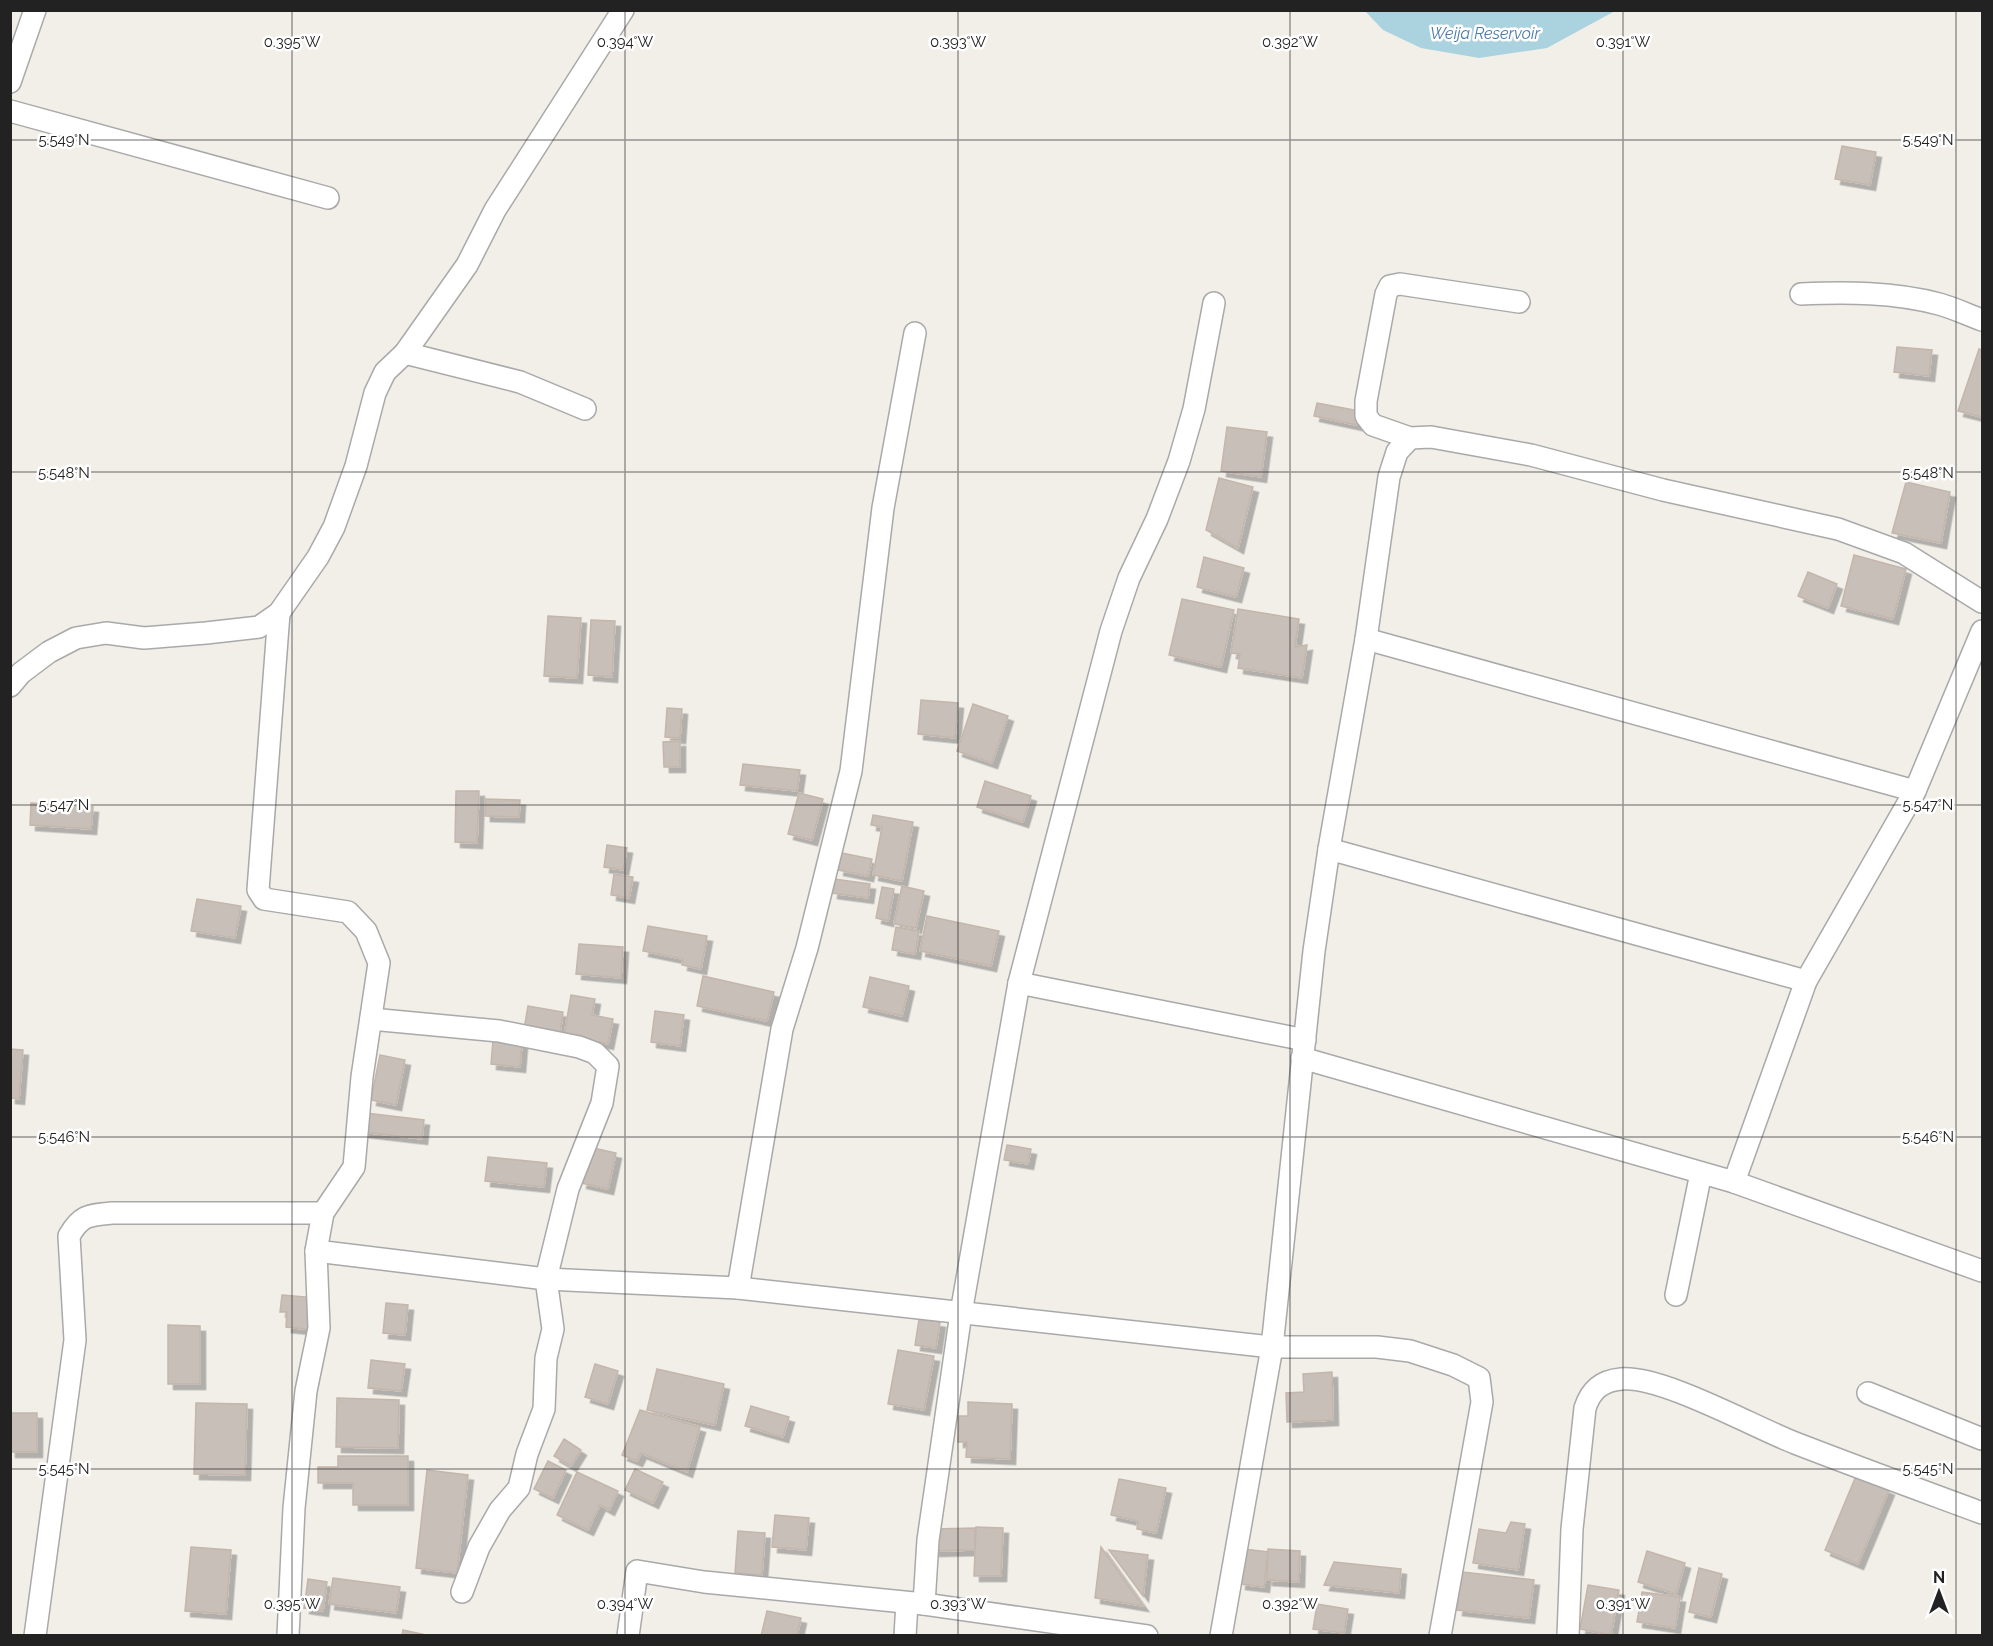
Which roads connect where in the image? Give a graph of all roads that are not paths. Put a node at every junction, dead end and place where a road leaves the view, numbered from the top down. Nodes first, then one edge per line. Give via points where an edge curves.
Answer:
1 (35, 10) edge
2 (623, 10) edge
3 (17, 35) edge
4 (10, 82) edge
5 (10, 111) edge
6 (328, 198) dead end
7 (1801, 294) dead end
8 (1519, 302) dead end
9 (1214, 303) dead end
10 (1983, 320) edge
11 (915, 333) dead end
12 (405, 353) junction
13 (585, 409) dead end
14 (1410, 438) junction
15 (1983, 602) edge
16 (279, 613) junction
17 (1983, 631) edge
18 (1366, 639) junction
19 (10, 686) edge
20 (1915, 791) junction
21 (1329, 849) junction
22 (1806, 981) junction
23 (1019, 983) junction
24 (371, 1019) junction
25 (1303, 1049) junction
26 (1701, 1173) junction
27 (1734, 1182) junction
28 (322, 1213) junction
29 (316, 1251) junction
30 (1983, 1272) edge
31 (546, 1279) junction
32 (738, 1287) junction
33 (1676, 1295) dead end
34 (961, 1313) junction
35 (1272, 1347) junction
36 (1868, 1393) dead end
37 (1983, 1439) edge
38 (1983, 1513) edge
39 (462, 1592) dead end
40 (916, 1604) junction
41 (36, 1635) edge
42 (288, 1635) edge
43 (628, 1635) edge
44 (905, 1635) edge
45 (1147, 1635) edge
46 (1221, 1635) edge
47 (1440, 1635) edge
48 (1568, 1635) edge

1 - 3 street
2 - 12 street via 495,210 467,265
3 - 4 street
5 - 6 street
7 - 10 street via 1852,291 1888,296 1939,304
8 - 14 street via 1400,284 1390,286 1366,416 1373,425
9 - 23 street via 1191,419 1157,519 1129,578 1111,631
11 - 32 street via 883,508 851,771 783,1029
12 - 13 street via 520,382
12 - 16 street via 386,372 375,393 356,466 334,527
14 - 15 street via 1431,437 1531,455 1663,490 1839,529 1904,553
14 - 18 street via 1397,452 1389,477
16 - 19 street via 259,627 144,638 106,633 76,639 49,652
16 - 24 street via 258,890 264,899 348,912 366,931 379,963
17 - 20 street
18 - 20 street
18 - 21 street
20 - 22 street
21 - 22 street
21 - 25 street
22 - 27 street
23 - 25 street
23 - 34 street
24 - 28 street via 354,1167
24 - 31 street via 499,1031 545,1040 595,1053 608,1066 602,1103 568,1189
25 - 26 street
25 - 35 street
26 - 27 street
26 - 33 street
27 - 30 street
28 - 29 street
28 - 41 street via 112,1213 90,1214 77,1222 69,1236 75,1340
29 - 31 street
29 - 42 street via 319,1328 306,1391 289,1574
31 - 32 street
31 - 39 street via 553,1329 546,1358 544,1409 519,1488 500,1510 479,1547
32 - 34 street
34 - 35 street
34 - 40 street
35 - 46 street
35 - 47 street via 1377,1347 1410,1351 1479,1378 1482,1402
36 - 37 street
38 - 48 street via 1794,1442 1659,1384 1622,1379 1599,1385 1590,1394 1585,1408 1572,1529
40 - 43 street via 704,1582 637,1571
40 - 44 street
40 - 45 street

